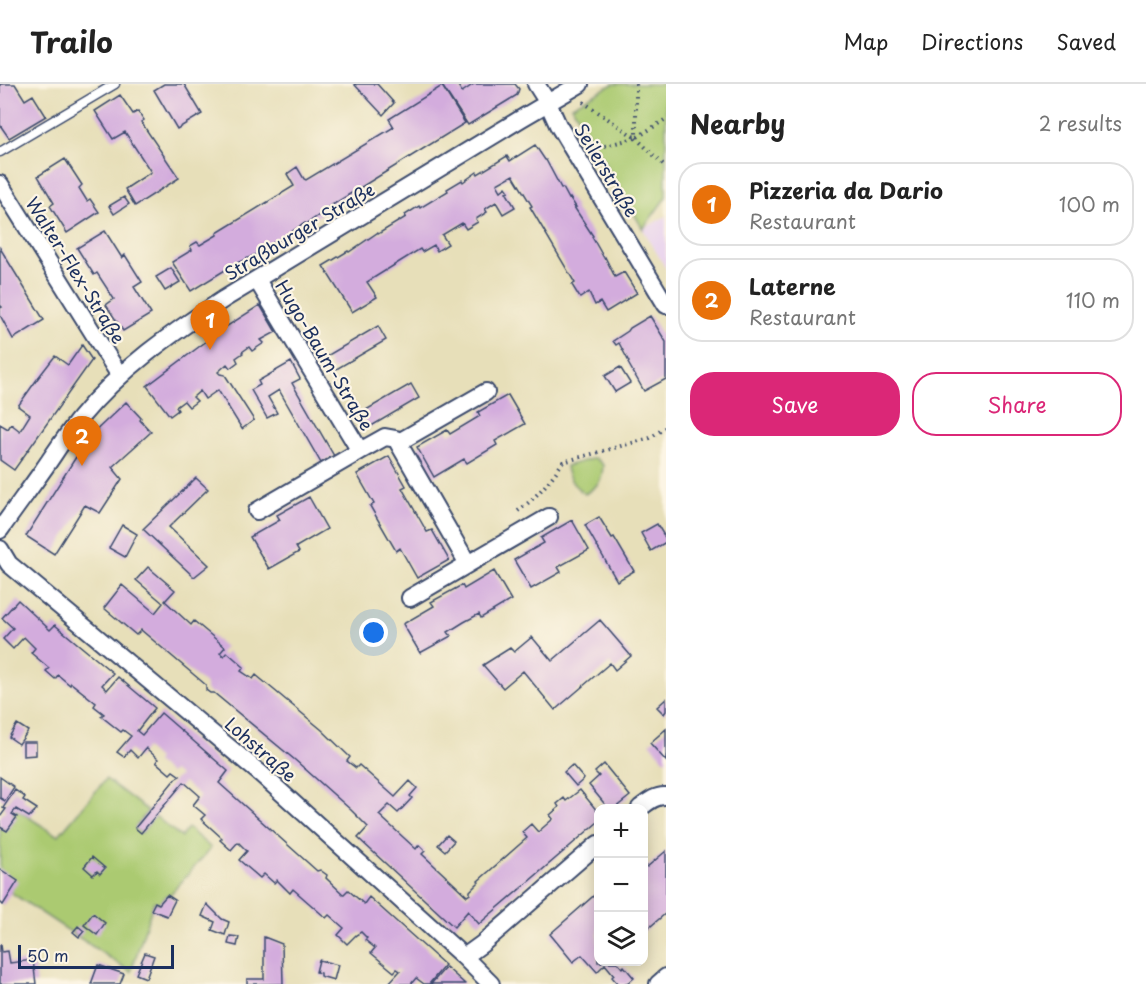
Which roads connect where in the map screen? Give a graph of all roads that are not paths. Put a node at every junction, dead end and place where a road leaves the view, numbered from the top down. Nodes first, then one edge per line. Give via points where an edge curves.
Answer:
1 (115, 84) edge
2 (536, 84) edge
3 (574, 88) edge
4 (548, 103) junction
5 (0, 152) edge
6 (0, 184) edge
7 (257, 279) junction
8 (666, 305) edge
9 (120, 376) junction
10 (486, 392) dead end
11 (399, 442) junction
12 (360, 451) junction
13 (257, 511) dead end
14 (549, 517) dead end
15 (0, 530) edge
16 (0, 549) edge
17 (468, 564) junction
18 (410, 598) dead end
19 (666, 796) edge
20 (646, 804) edge
21 (594, 847) edge
22 (464, 957) junction
23 (666, 977) edge
24 (492, 984) edge
25 (658, 984) edge

1 - 5 lane
2 - 4 street, Seilerstraße
3 - 4 street, Straßburger Straße
4 - 7 street, Straßburger Straße
4 - 8 street, Seilerstraße
6 - 9 street, Walter-Flex-Straße
7 - 9 street, Straßburger Straße via 192,320
7 - 12 street, Hugo-Baum-Straße
9 - 15 street, Straßburger Straße via 74,425
10 - 11 street, Hugo-Baum-Straße
11 - 12 street, Hugo-Baum-Straße via 385,437
11 - 17 street
12 - 13 street, Hugo-Baum-Straße
14 - 17 street
16 - 22 street, Lohstraße via 9,564 261,774
17 - 18 street
19 - 20 street
21 - 22 street
22 - 24 street, Lohstraße
23 - 25 street

